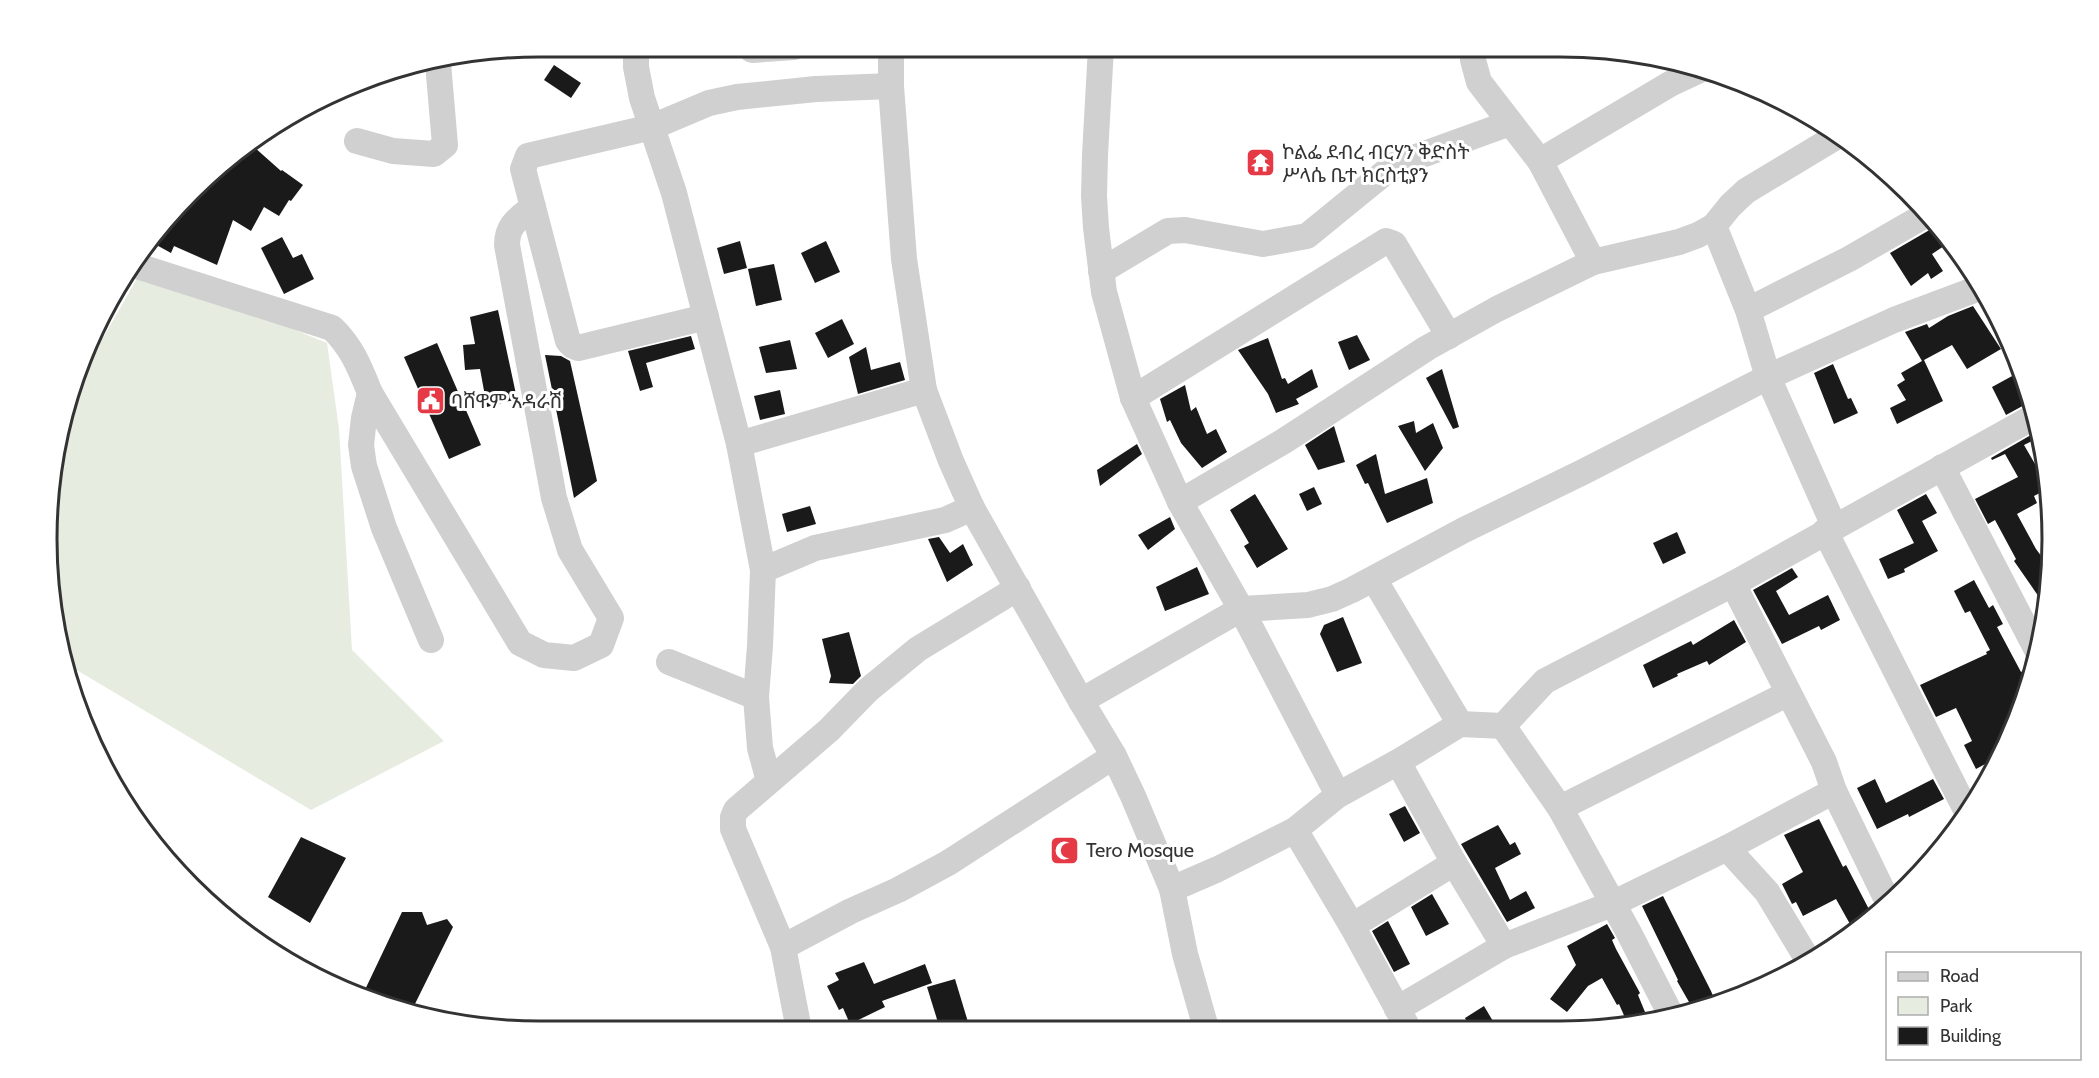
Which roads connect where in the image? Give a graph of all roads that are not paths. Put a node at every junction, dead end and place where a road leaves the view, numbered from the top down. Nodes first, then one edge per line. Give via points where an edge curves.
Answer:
1 (637, 57) edge
2 (891, 57) edge
3 (1101, 57) edge
4 (1474, 57) edge
5 (438, 67) edge
6 (1689, 74) edge
7 (891, 86) junction
8 (1510, 123) junction
9 (652, 128) junction
10 (1831, 140) edge
11 (357, 141) dead end
12 (1540, 161) junction
13 (533, 207) junction
14 (1920, 218) edge
15 (1714, 226) junction
16 (1593, 262) junction
17 (141, 267) edge
18 (1101, 271) junction
19 (1973, 291) edge
20 (1748, 310) junction
21 (706, 317) junction
22 (1449, 336) junction
23 (1768, 377) junction
24 (924, 390) junction
25 (370, 393) junction
26 (1133, 398) junction
27 (2027, 420) edge
28 (739, 444) junction
29 (1942, 467) junction
30 (1180, 502) junction
31 (972, 508) junction
32 (1830, 529) junction
33 (764, 570) junction
34 (1374, 579) junction
35 (1733, 584) junction
36 (1018, 588) junction
37 (1241, 609) junction
38 (431, 640) dead end
39 (2032, 640) edge
40 (669, 662) dead end
41 (1787, 694) junction
42 (756, 697) junction
43 (1081, 701) junction
44 (1460, 724) junction
45 (1503, 726) junction
46 (1114, 756) junction
47 (1398, 762) junction
48 (769, 781) junction
49 (1834, 791) junction
50 (1338, 795) junction
51 (1963, 804) edge
52 (1560, 808) junction
53 (1295, 830) junction
54 (1727, 849) junction
55 (1454, 863) junction
56 (1172, 889) junction
57 (1885, 895) edge
58 (1612, 904) junction
59 (1352, 926) junction
60 (1504, 946) junction
61 (783, 947) junction
62 (1804, 954) edge
63 (1668, 1009) edge
64 (797, 1021) edge
65 (1204, 1021) edge
66 (1398, 1021) edge

1 - 9 street via 638,83
2 - 7 street
3 - 18 street via 1094,196
4 - 8 street via 1479,82
5 - 11 street via 445,145 434,154
6 - 12 street
7 - 9 street via 736,97 709,103
7 - 24 street via 904,259
8 - 12 street
8 - 18 street via 1394,165 1307,236 1263,244 1185,230 1168,231
9 - 13 street via 528,156 523,170
9 - 21 street via 674,194
10 - 15 street via 1746,191
12 - 16 street
13 - 21 street via 568,340 573,346 578,348
13 - 25 street via 512,225 507,245 554,498 570,550 611,618 601,645 574,658 544,655 520,643
14 - 20 street
15 - 16 street via 1679,242
15 - 20 street
16 - 22 street
17 - 25 street via 332,328 345,340 358,362
18 - 26 street
19 - 23 street via 1894,320
20 - 23 street
21 - 28 street
22 - 26 street via 1394,244 1386,241
22 - 30 street
23 - 32 street
23 - 34 street
24 - 28 street
24 - 31 street
25 - 38 street via 361,445 364,466 384,528
26 - 30 street
27 - 29 street
28 - 33 street
29 - 32 street
29 - 39 street
30 - 37 street
31 - 33 street via 945,520 815,548
31 - 36 street
32 - 35 street
32 - 51 street
33 - 42 street
34 - 37 street via 1332,599 1308,605
34 - 44 street
35 - 41 street
35 - 45 street via 1545,681
36 - 43 street
36 - 48 street via 918,649
37 - 43 street
37 - 50 street
40 - 42 street
41 - 49 street via 1824,762
41 - 52 street
42 - 48 street via 760,748
43 - 46 street
44 - 45 street
44 - 47 street
45 - 52 street
46 - 56 street
46 - 61 street via 948,863
47 - 50 street
47 - 55 street
48 - 61 street via 736,810 733,824
49 - 54 street
49 - 57 street
50 - 53 street
52 - 58 street
53 - 56 street
53 - 59 street
54 - 58 street
54 - 62 street via 1767,892
55 - 59 street
55 - 60 street
56 - 65 street
58 - 60 street
58 - 63 street
59 - 66 street
60 - 66 street
61 - 64 street

